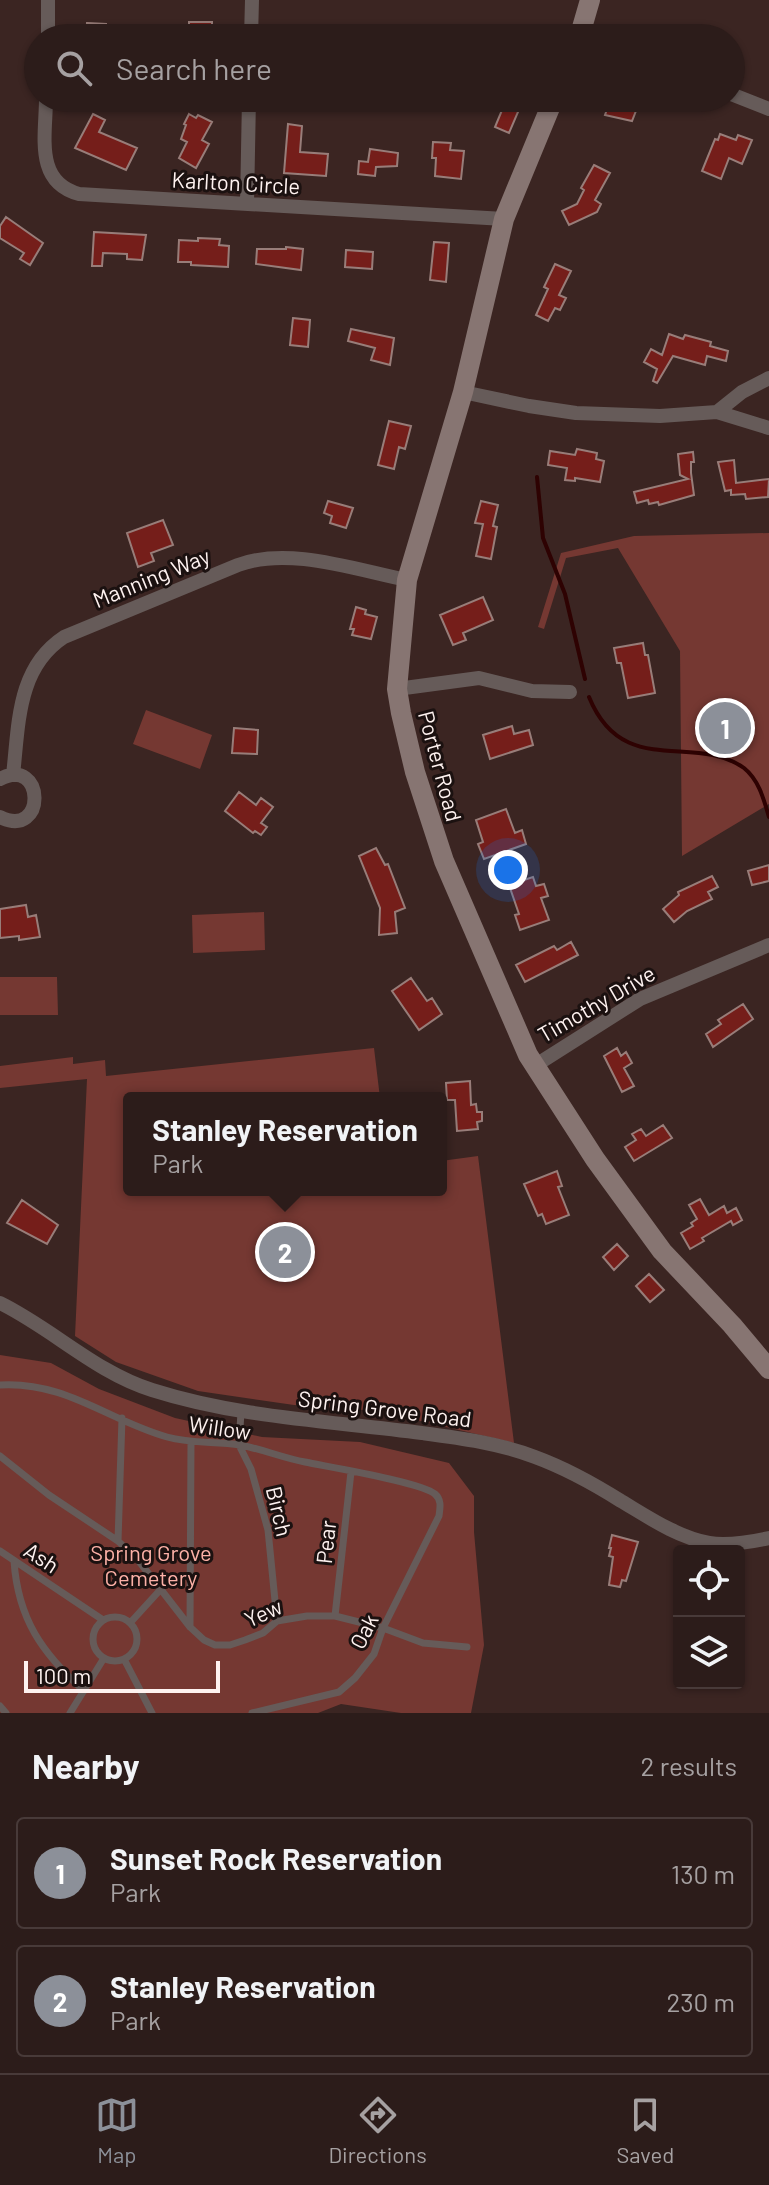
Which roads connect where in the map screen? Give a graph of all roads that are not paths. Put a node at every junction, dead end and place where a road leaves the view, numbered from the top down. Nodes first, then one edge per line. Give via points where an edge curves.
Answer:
1 (48, 0) edge
2 (252, 0) edge
3 (590, 0) edge
4 (48, 24) edge
5 (251, 24) edge
6 (585, 24) edge
7 (745, 100) edge
8 (769, 109) edge
9 (46, 112) edge
10 (249, 112) edge
11 (548, 112) edge
12 (247, 204) junction
13 (504, 219) junction
14 (769, 378) edge
15 (463, 392) junction
16 (717, 412) junction
17 (769, 428) edge
18 (407, 580) junction
19 (397, 689) junction
20 (570, 692) dead end
21 (6, 777) edge
22 (0, 817) edge
23 (769, 945) edge
24 (536, 1065) junction
25 (0, 1303) edge
26 (769, 1369) edge
27 (0, 1385) edge
28 (241, 1412) junction
29 (122, 1418) junction
30 (191, 1442) junction
31 (239, 1445) junction
32 (0, 1456) edge
33 (351, 1472) junction
34 (438, 1496) joint
35 (769, 1538) edge
36 (118, 1541) junction
37 (0, 1551) edge
38 (14, 1561) junction
39 (161, 1589) junction
40 (335, 1616) junction
41 (103, 1620) junction
42 (277, 1621) junction
43 (130, 1623) junction
44 (190, 1627) junction
45 (383, 1628) junction
46 (467, 1647) dead end
47 (104, 1658) junction
48 (124, 1659) junction
49 (84, 1691) junction
50 (0, 1706) edge
51 (6, 1713) edge
52 (70, 1713) edge
53 (152, 1713) edge
54 (252, 1713) edge

1 - 4 street
2 - 5 street
3 - 6 street
7 - 8 street
9 - 12 street, Karlton Circle via 46,162 51,177 63,188 87,195
10 - 12 street
11 - 13 street, Porter Road
12 - 13 street, Karlton Circle
13 - 15 street, Porter Road
14 - 16 street
15 - 16 street via 600,415
15 - 18 street, Porter Road
16 - 17 street
18 - 19 street, Porter Road
18 - 21 street, Manning Way via 267,557 64,637 44,652 27,681
19 - 20 street via 479,678 532,691
19 - 24 street, Porter Road via 415,772 444,861
21 - 22 street, Manning Way via 27,779 35,805 20,820
23 - 24 street, Timothy Drive via 640,999
24 - 26 street, Porter Road via 662,1251
25 - 28 street, Spring Grove Road via 109,1371 149,1389
27 - 29 lane, Willow via 71,1396
28 - 31 lane, Birch
28 - 35 street, Spring Grove Road via 498,1446 559,1467 690,1537 710,1543
29 - 30 lane, Willow
29 - 36 lane
30 - 31 lane, Willow
30 - 44 lane
31 - 33 lane, Willow
31 - 42 lane, Birch via 268,1530
32 - 36 lane, Yew
33 - 34 lane, Willow via 410,1484
33 - 40 lane, Pear
34 - 45 lane, Oak via 439,1516
36 - 39 lane, Yew
37 - 38 lane, Ash
38 - 41 lane, Ash
38 - 49 lane via 25,1613 41,1645
39 - 43 lane
39 - 44 lane, Yew
40 - 42 lane, Yew
40 - 45 lane, Yew
41 - 43 lane via 117,1617
41 - 47 lane via 93,1639
42 - 44 lane, Yew via 263,1633 230,1645 215,1645
43 - 48 lane via 137,1642
45 - 46 lane, Yew via 423,1643
45 - 54 lane, Oak via 374,1654 339,1692
47 - 48 lane
47 - 49 lane
48 - 53 lane
49 - 52 lane
50 - 51 lane

